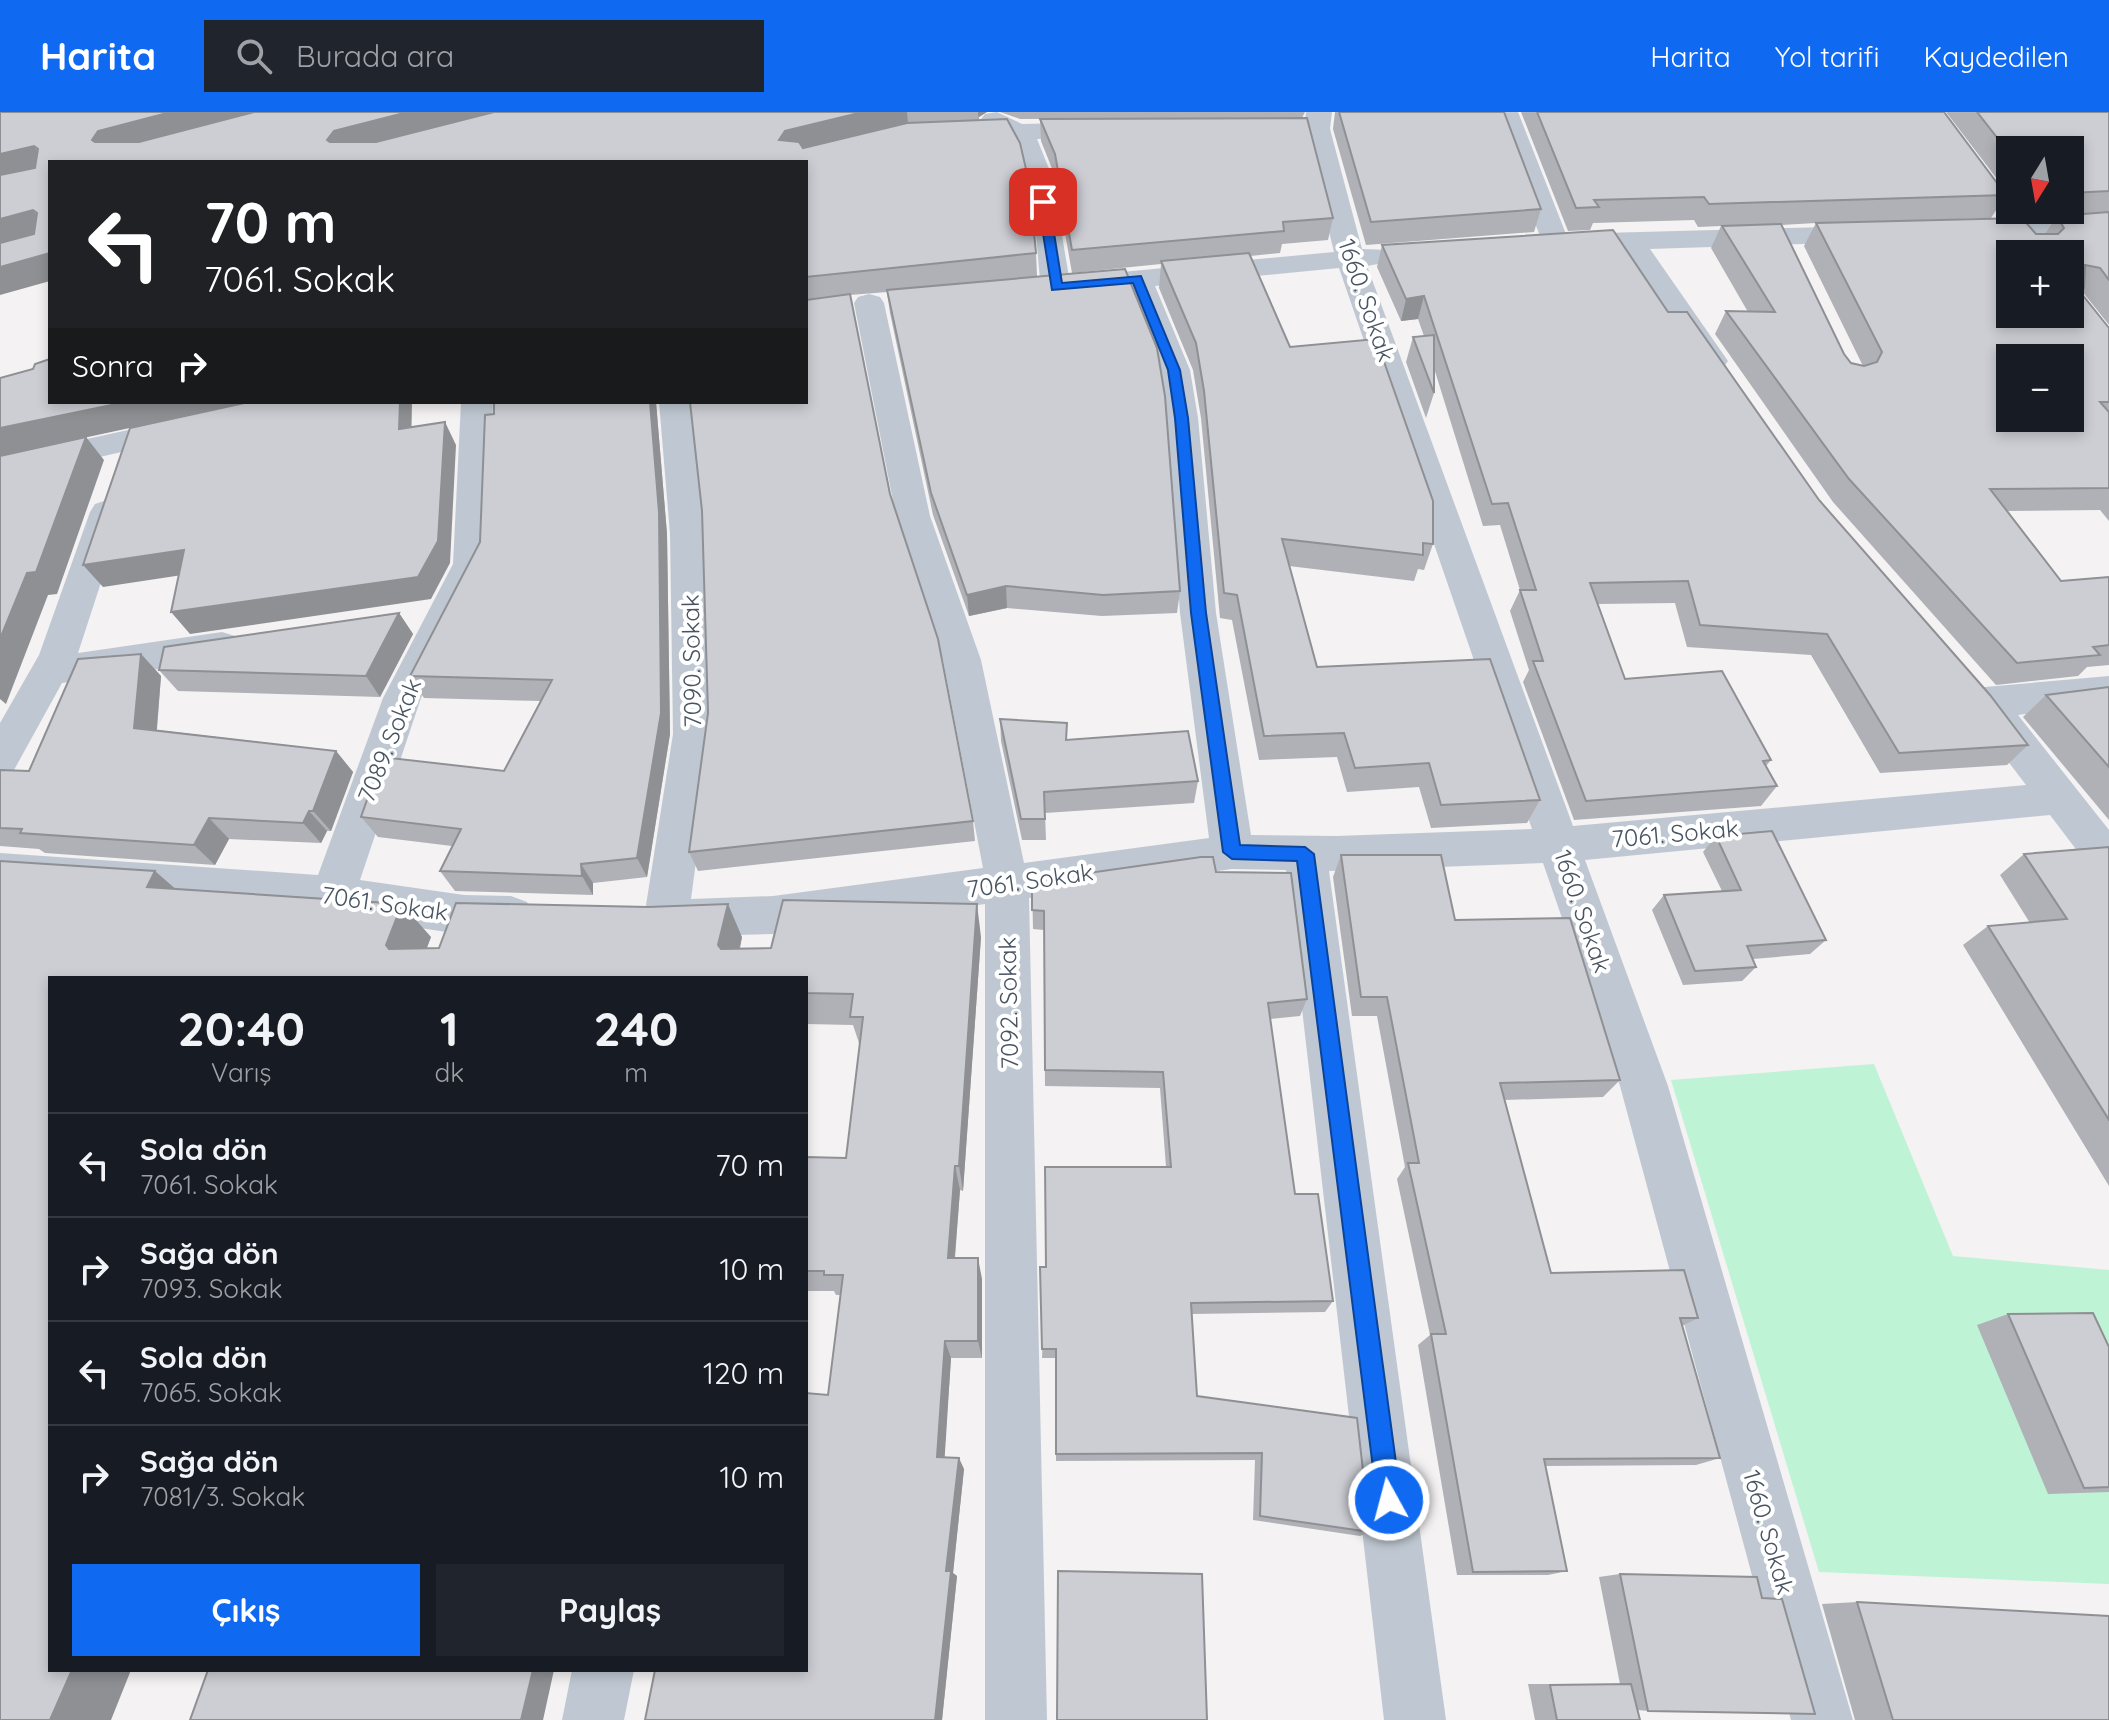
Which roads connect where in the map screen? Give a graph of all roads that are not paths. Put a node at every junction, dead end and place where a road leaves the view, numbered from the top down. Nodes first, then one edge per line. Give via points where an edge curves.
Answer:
1 (991, 112) edge
2 (1505, 112) edge
3 (1307, 124) edge
4 (1016, 130) junction
5 (1127, 130) edge
6 (924, 134) edge
7 (2013, 224) edge
8 (2109, 224) edge
9 (2017, 230) junction
10 (1939, 232) edge
11 (1892, 234) edge
12 (1782, 237) junction
13 (2024, 240) edge
14 (1630, 241) junction
15 (1555, 243) junction
16 (1523, 245) edge
17 (1413, 254) edge
18 (1350, 258) junction
19 (1795, 265) edge
20 (1137, 278) junction
21 (1056, 287) junction
22 (1025, 290) edge
23 (869, 304) dead end
24 (1727, 383) edge
25 (477, 404) edge
26 (675, 404) edge
27 (207, 423) edge
28 (132, 438) junction
29 (0, 469) edge
30 (446, 613) junction
31 (400, 620) dead end
32 (263, 640) edge
33 (50, 671) junction
34 (2109, 690) edge
35 (0, 759) edge
36 (2060, 798) junction
37 (1559, 844) junction
38 (1232, 852) junction
39 (1305, 854) junction
40 (2109, 861) edge
41 (0, 871) edge
42 (1007, 883) junction
43 (333, 894) junction
44 (557, 916) edge
45 (620, 917) edge
46 (666, 918) junction
47 (603, 1672) edge
48 (593, 1720) edge
49 (1016, 1720) edge
50 (1415, 1720) edge
51 (1822, 1720) edge

1 - 4 street via 994,120
2 - 15 street
3 - 18 street, 1660. Sokak
4 - 5 street
4 - 6 street
4 - 21 street via 1028,144 1043,202
7 - 9 street
8 - 9 street
9 - 10 street
9 - 13 street
11 - 12 street
12 - 14 street
12 - 19 street
14 - 15 street
14 - 24 street
15 - 16 street
17 - 18 street
18 - 20 street
18 - 37 street, 1660. Sokak
20 - 21 street
20 - 38 street via 1174,370 1182,418 1198,613
21 - 22 street
23 - 42 street, 7092. Sokak via 913,516 962,660
25 - 30 street, 7089. Sokak via 471,564
26 - 46 street, 7090. Sokak via 688,534 693,734
27 - 28 street
28 - 29 street
28 - 33 street
30 - 31 street
30 - 43 street, 7089. Sokak via 402,698
32 - 33 street
33 - 35 street
34 - 36 street via 1976,692
36 - 37 street, 7061. Sokak
36 - 40 street
37 - 39 street, 7061. Sokak
37 - 51 street, 1660. Sokak via 1644,1086
38 - 39 street, 7061. Sokak
38 - 42 street, 7061. Sokak
39 - 50 street
41 - 43 street, 7061. Sokak
42 - 46 street, 7061. Sokak via 769,934
42 - 49 street, 7092. Sokak
43 - 44 street, 7061. Sokak via 457,933
45 - 46 street, 7061. Sokak
47 - 48 street

